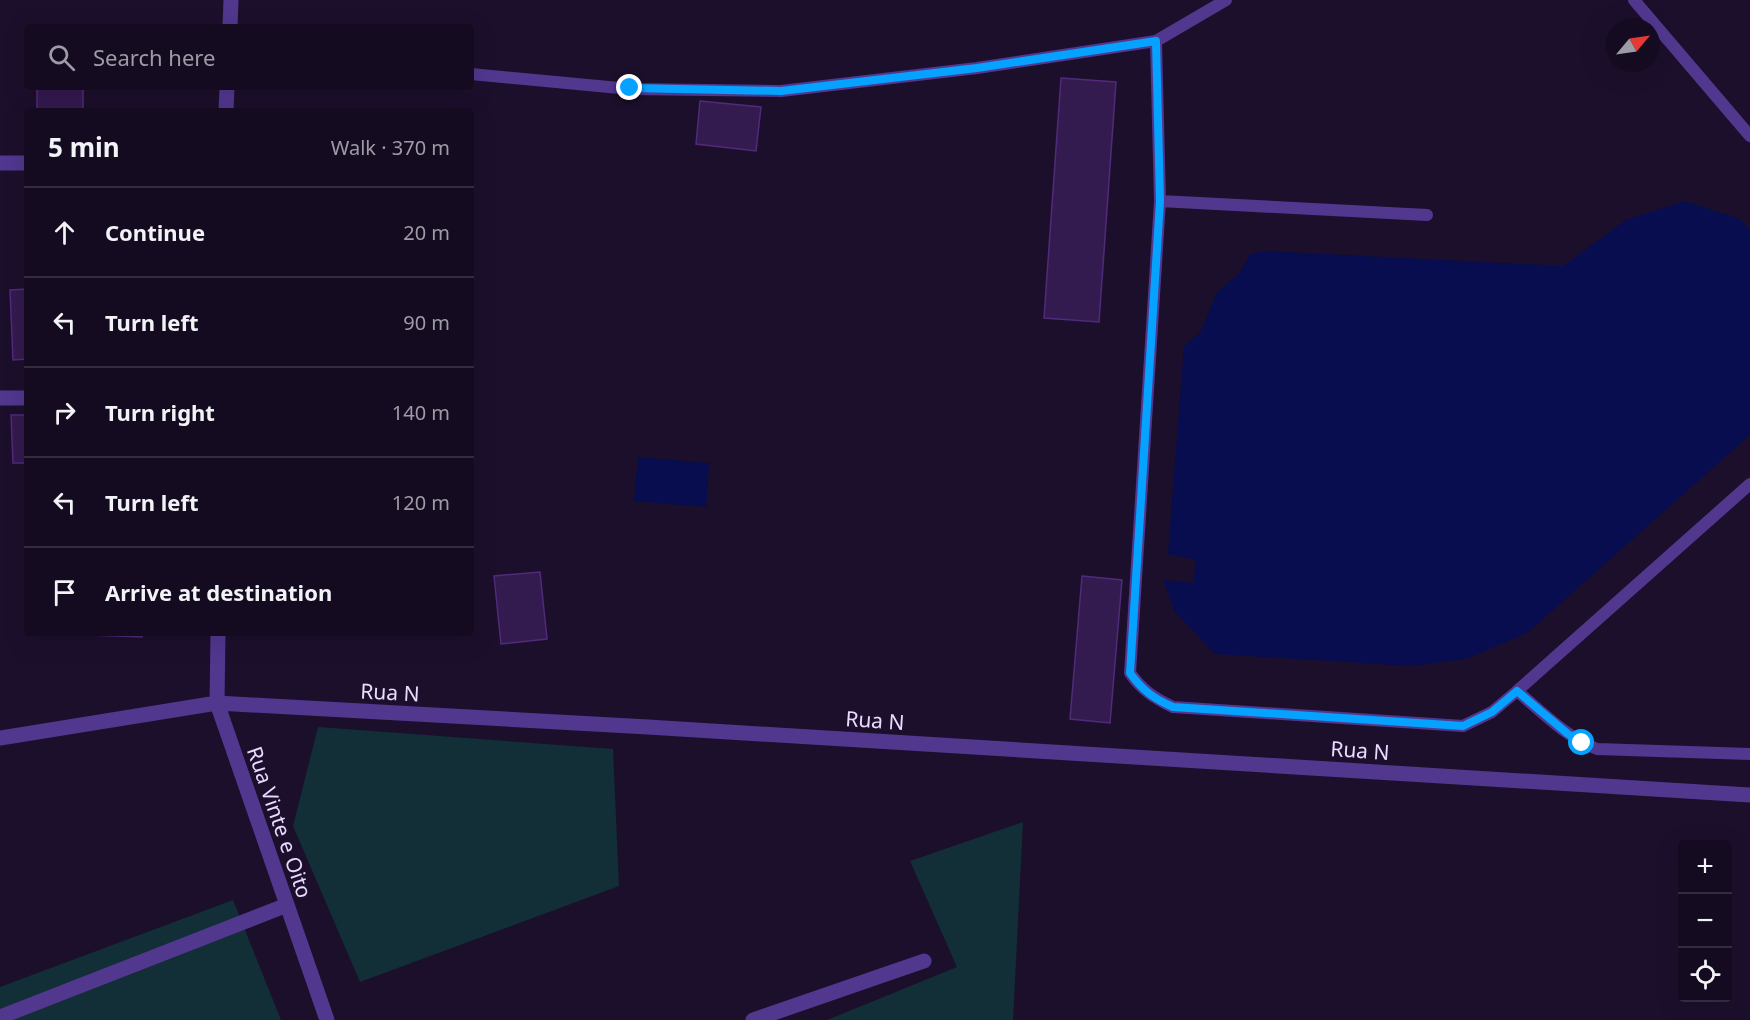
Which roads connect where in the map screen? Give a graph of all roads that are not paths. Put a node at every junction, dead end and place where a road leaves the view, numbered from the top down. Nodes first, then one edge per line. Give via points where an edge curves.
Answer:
1 (231, 0) edge
2 (1226, 0) edge
3 (1634, 0) edge
4 (230, 24) edge
5 (1156, 41) junction
6 (474, 74) edge
7 (227, 90) edge
8 (226, 108) edge
9 (1750, 136) edge
10 (0, 163) edge
11 (24, 163) edge
12 (1160, 201) junction
13 (1427, 215) dead end
14 (0, 398) edge
15 (24, 398) edge
16 (1750, 484) edge
17 (218, 636) edge
18 (1517, 691) junction
19 (217, 703) junction
20 (0, 738) edge
21 (1750, 754) edge
22 (1750, 795) edge
23 (287, 905) junction
24 (924, 961) dead end
25 (0, 1017) edge
26 (327, 1020) edge
27 (753, 1020) edge

1 - 4 street
2 - 5 lane
3 - 9 lane
5 - 6 lane via 977,68 781,91 630,88
5 - 12 lane
7 - 8 street
10 - 11 street
12 - 13 lane
12 - 18 lane via 1130,673 1139,686 1173,707 1463,726 1492,712
14 - 15 street
16 - 18 lane
17 - 19 street, Rua Vinte e Oito
18 - 21 lane via 1568,734 1597,749
19 - 20 street, Rua N
19 - 22 street, Rua N
19 - 23 street, Rua Vinte e Oito
23 - 25 street
23 - 26 street, Rua Vinte e Oito
24 - 27 street

